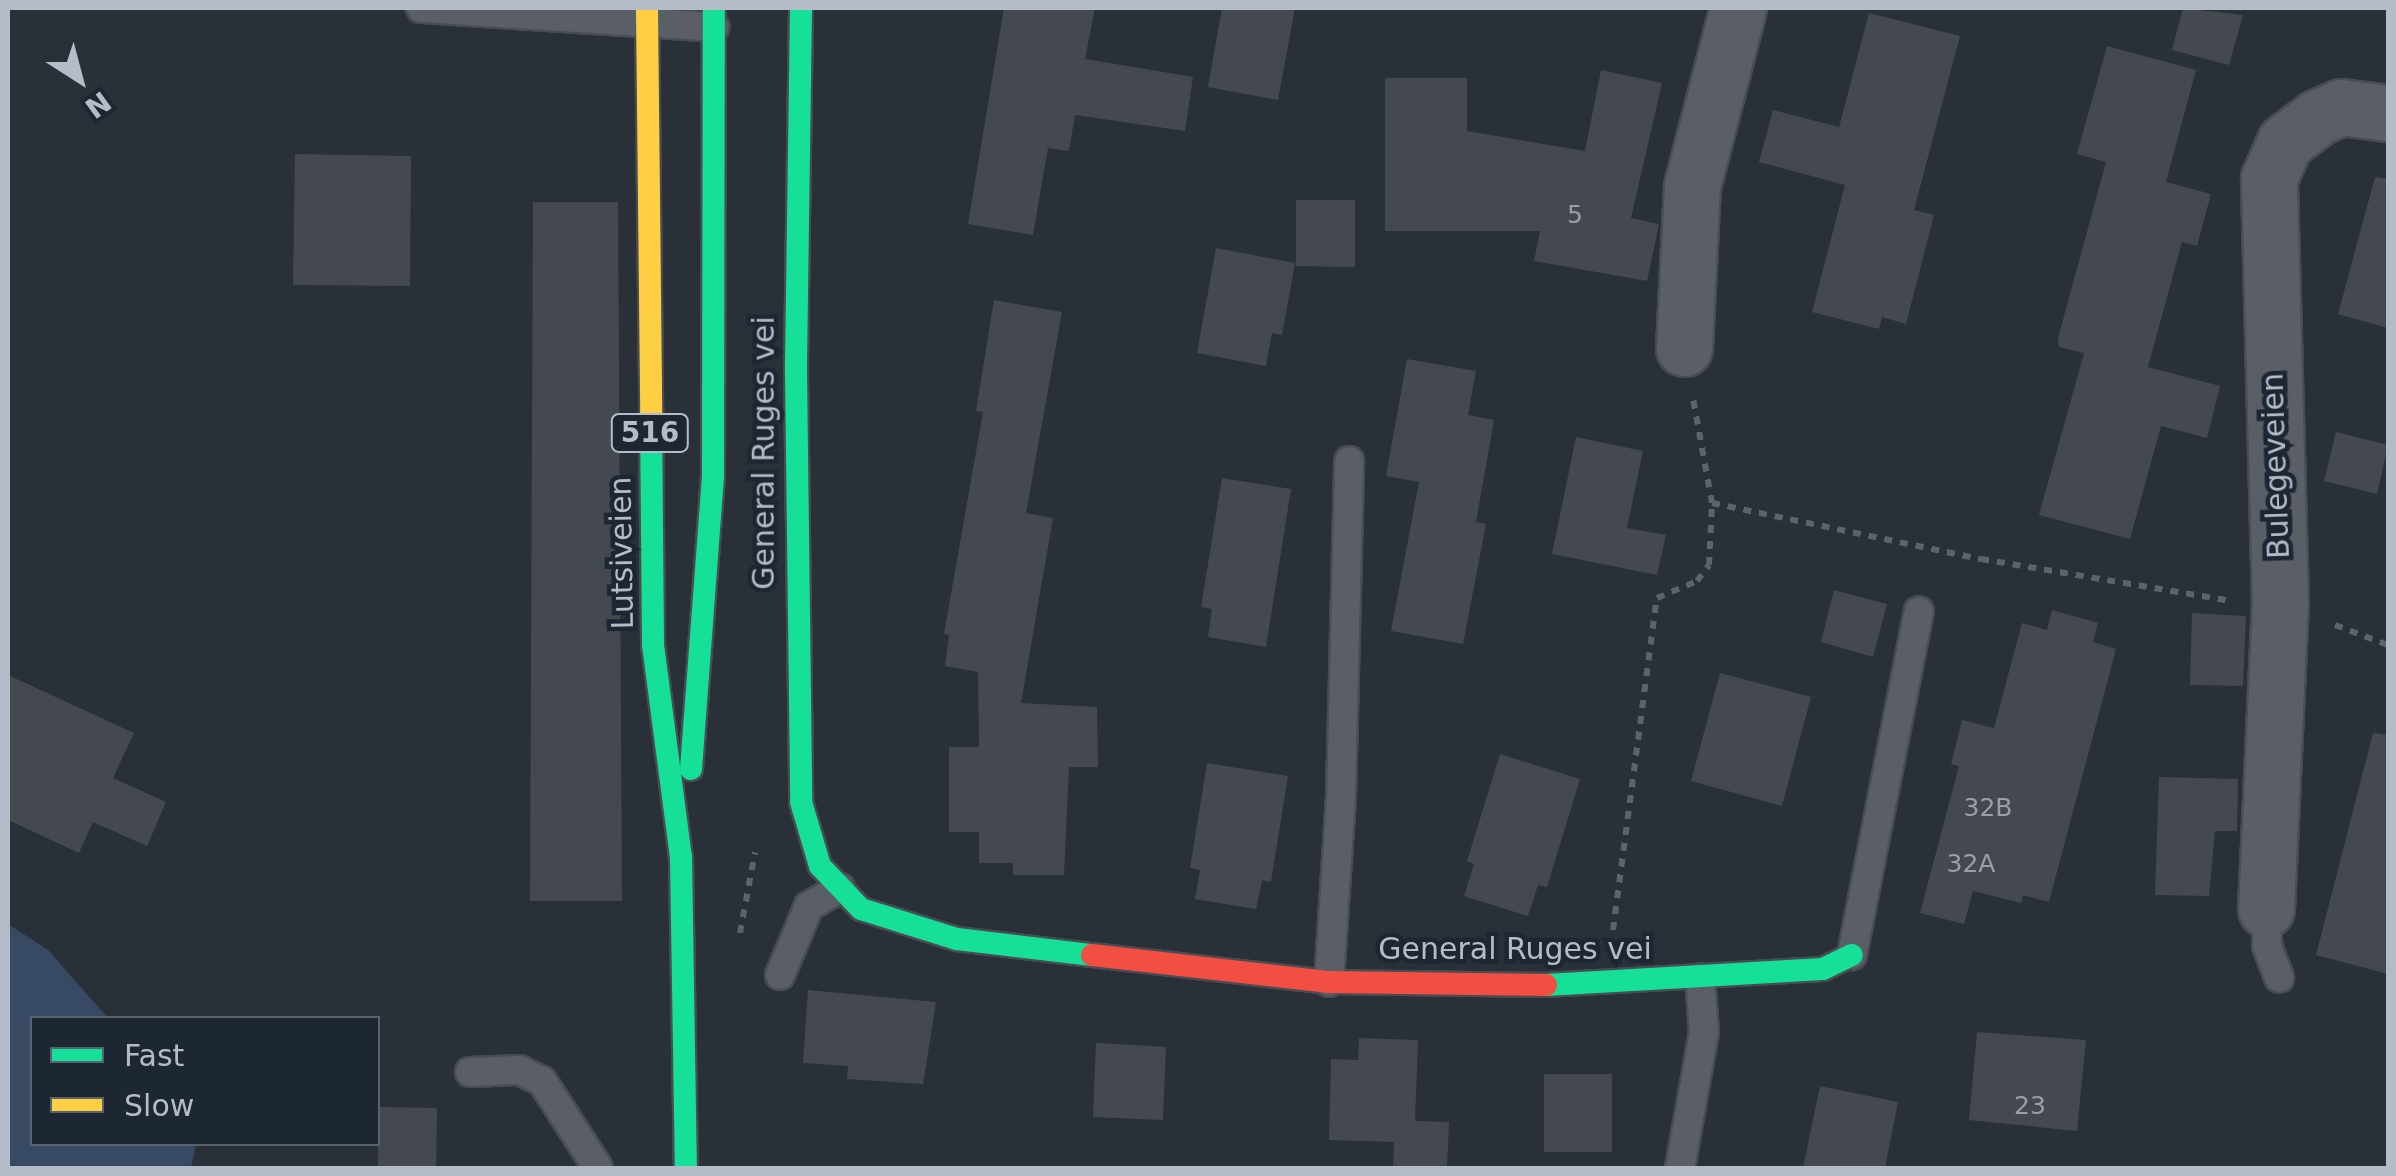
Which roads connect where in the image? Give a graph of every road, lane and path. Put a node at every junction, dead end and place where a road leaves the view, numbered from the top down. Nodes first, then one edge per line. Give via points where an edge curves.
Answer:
1 (421, 8) edge
2 (801, 8) edge
3 (1738, 8) edge
4 (646, 17) edge
5 (714, 17) edge
6 (2388, 113) edge
7 (1684, 348) joint
8 (1349, 461) dead end
9 (1712, 503) junction
10 (2280, 604) junction
11 (1919, 611) dead end
12 (2388, 645) edge
13 (682, 857) junction
14 (840, 888) junction
15 (2266, 909) joint
16 (1852, 955) joint
17 (780, 975) dead end
18 (1700, 978) junction
19 (2280, 978) dead end
20 (1329, 982) junction
21 (1606, 986) junction
22 (470, 1072) dead end
23 (598, 1168) edge
24 (686, 1168) edge
25 (1680, 1168) edge

1 - 4 lane
2 - 14 main road, General Ruges vei via 801,802 807,839
3 - 7 street via 1692,186
4 - 5 lane
4 - 13 main road, Lutsiveien / 516 via 653,644
5 - 13 main road, Lutsiveien / 516 via 713,476
6 - 10 street, Bulegeveien via 2341,107 2318,117 2286,142 2269,178
7 - 9 path
8 - 20 lane
9 - 10 path via 1981,560 2189,596
9 - 21 path via 1709,565 1698,581 1657,598
10 - 12 path
10 - 15 street, Bulegeveien
11 - 16 lane, General Ruges vei
13 - 24 main road, Lutsiveien / 516
14 - 17 lane via 809,906
14 - 20 main road, General Ruges vei via 886,922 957,939
15 - 19 lane via 2268,946
16 - 18 main road, General Ruges vei via 1823,968
18 - 21 main road, General Ruges vei
18 - 25 lane via 1704,1032
20 - 21 main road, General Ruges vei
22 - 23 lane via 519,1070 542,1081

